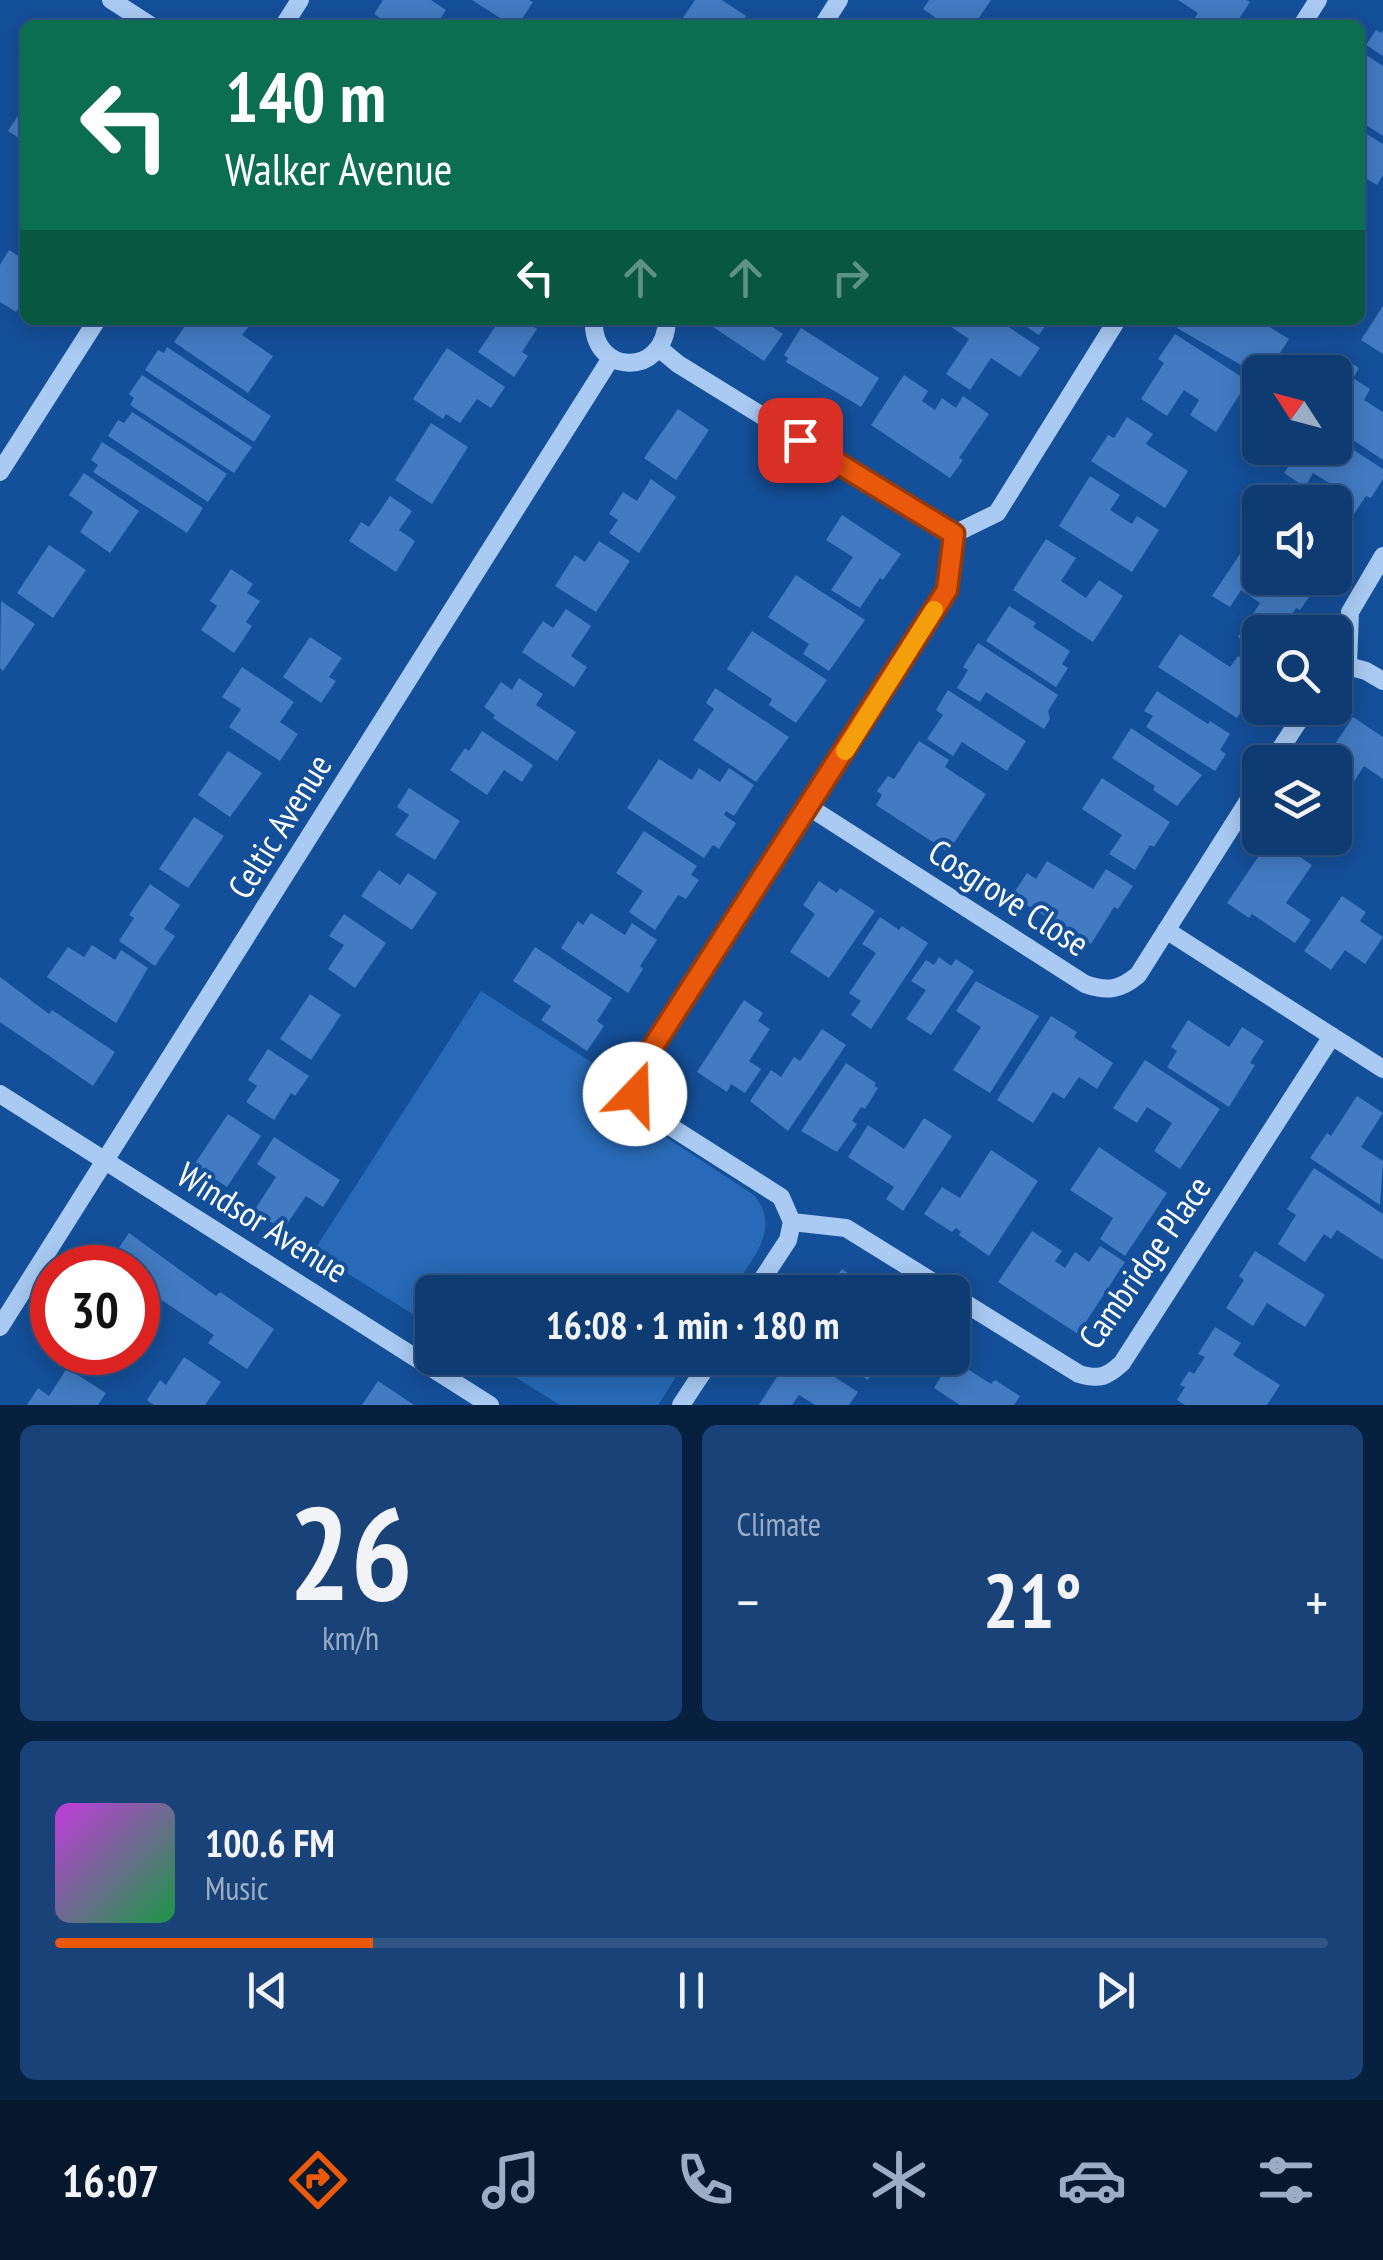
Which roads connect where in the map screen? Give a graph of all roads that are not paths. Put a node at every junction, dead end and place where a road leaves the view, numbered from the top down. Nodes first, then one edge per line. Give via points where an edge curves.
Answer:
1 (111, 0) edge
2 (142, 20) edge
3 (94, 325) edge
4 (594, 325) edge
5 (667, 325) edge
6 (1115, 325) edge
7 (660, 349) junction
8 (611, 358) junction
9 (0, 472) edge
10 (954, 534) junction
11 (1383, 556) edge
12 (1350, 615) edge
13 (1352, 670) edge
14 (1383, 682) edge
15 (809, 807) junction
16 (1242, 810) edge
17 (1166, 930) junction
18 (1332, 1036) junction
19 (1383, 1069) edge
20 (0, 1094) edge
21 (106, 1162) junction
22 (792, 1222) junction
23 (765, 1275) edge
24 (921, 1275) edge
25 (970, 1306) edge
26 (0, 1326) edge
27 (701, 1375) edge
28 (490, 1405) edge
29 (681, 1405) edge

1 - 2 street
3 - 9 street
4 - 8 street via 600,348
5 - 7 street
6 - 10 street via 997,513
7 - 8 street via 641,362
7 - 10 street
8 - 21 street, Celtic Avenue
10 - 15 street via 947,590
11 - 12 street
13 - 14 street
15 - 17 street, Cosgrove Close via 1085,984 1124,987
15 - 22 street via 638,1070 635,1094 646,1110 781,1197
16 - 17 street, Cosgrove Close
17 - 18 street
18 - 19 street
18 - 25 street, Cambridge Place via 1109,1375 1079,1374
20 - 21 street, Windsor Avenue
21 - 26 street, Celtic Avenue
21 - 28 street, Windsor Avenue
22 - 23 street
22 - 24 street, Cambridge Place via 846,1228
27 - 29 street

